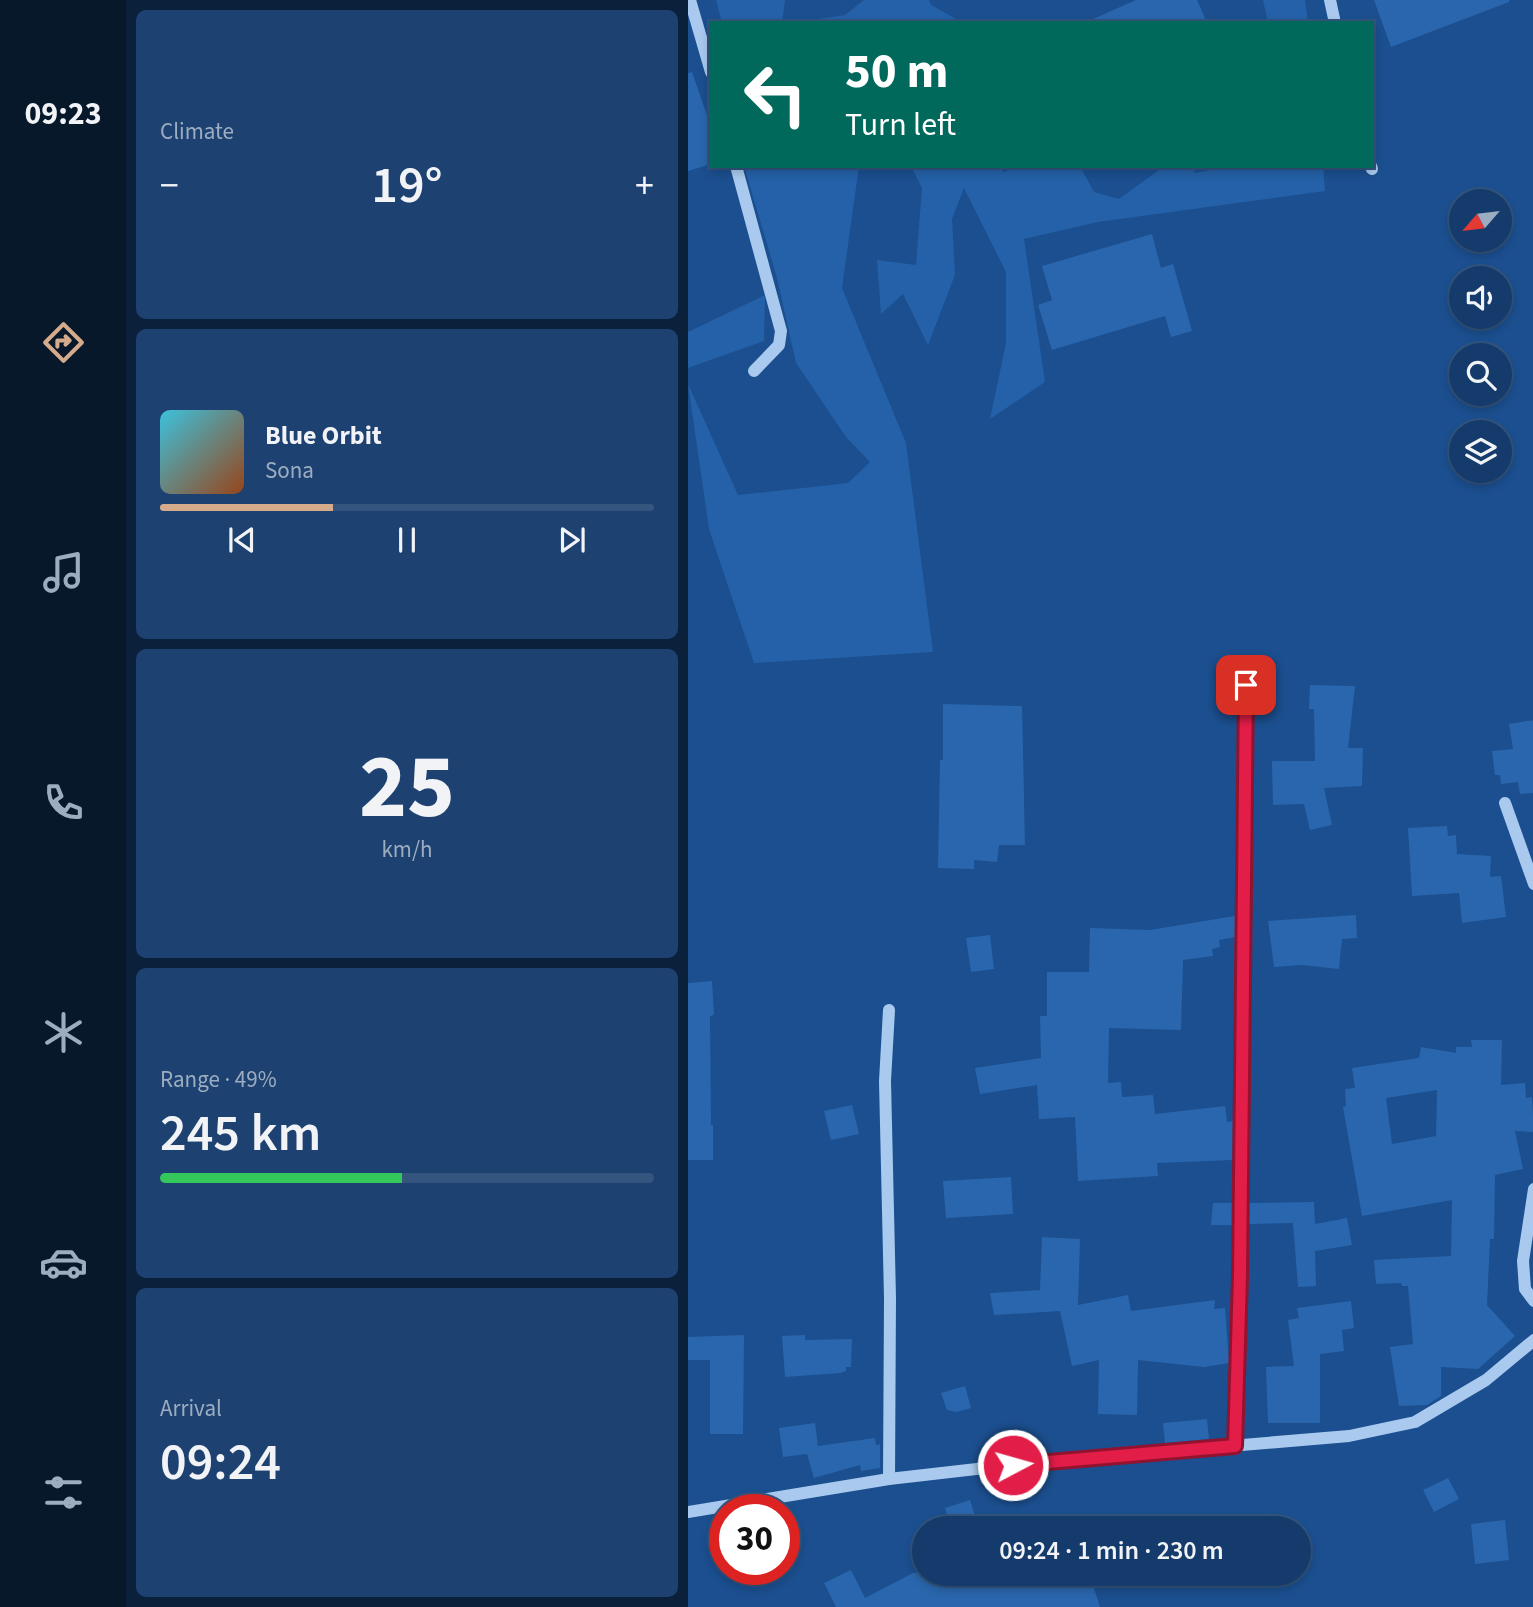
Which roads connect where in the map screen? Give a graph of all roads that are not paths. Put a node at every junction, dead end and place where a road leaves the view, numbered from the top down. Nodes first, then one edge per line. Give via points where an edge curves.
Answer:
1 (690, 0) edge
2 (1330, 0) edge
3 (1335, 21) edge
4 (709, 65) edge
5 (737, 168) edge
6 (754, 370) dead end
7 (1246, 685) dead end
8 (1505, 803) dead end
9 (1533, 884) edge
10 (889, 1010) dead end
11 (1533, 1189) edge
12 (1533, 1301) edge
13 (1533, 1340) edge
14 (1235, 1446) junction
15 (889, 1479) junction
16 (688, 1512) edge

1 - 4 street
2 - 3 street
5 - 6 street via 781,331 779,345
7 - 14 street
8 - 9 street
10 - 15 street via 885,1081
11 - 12 street via 1523,1261 1525,1289
13 - 14 street via 1486,1380 1415,1422 1349,1436
14 - 15 street
15 - 16 street

